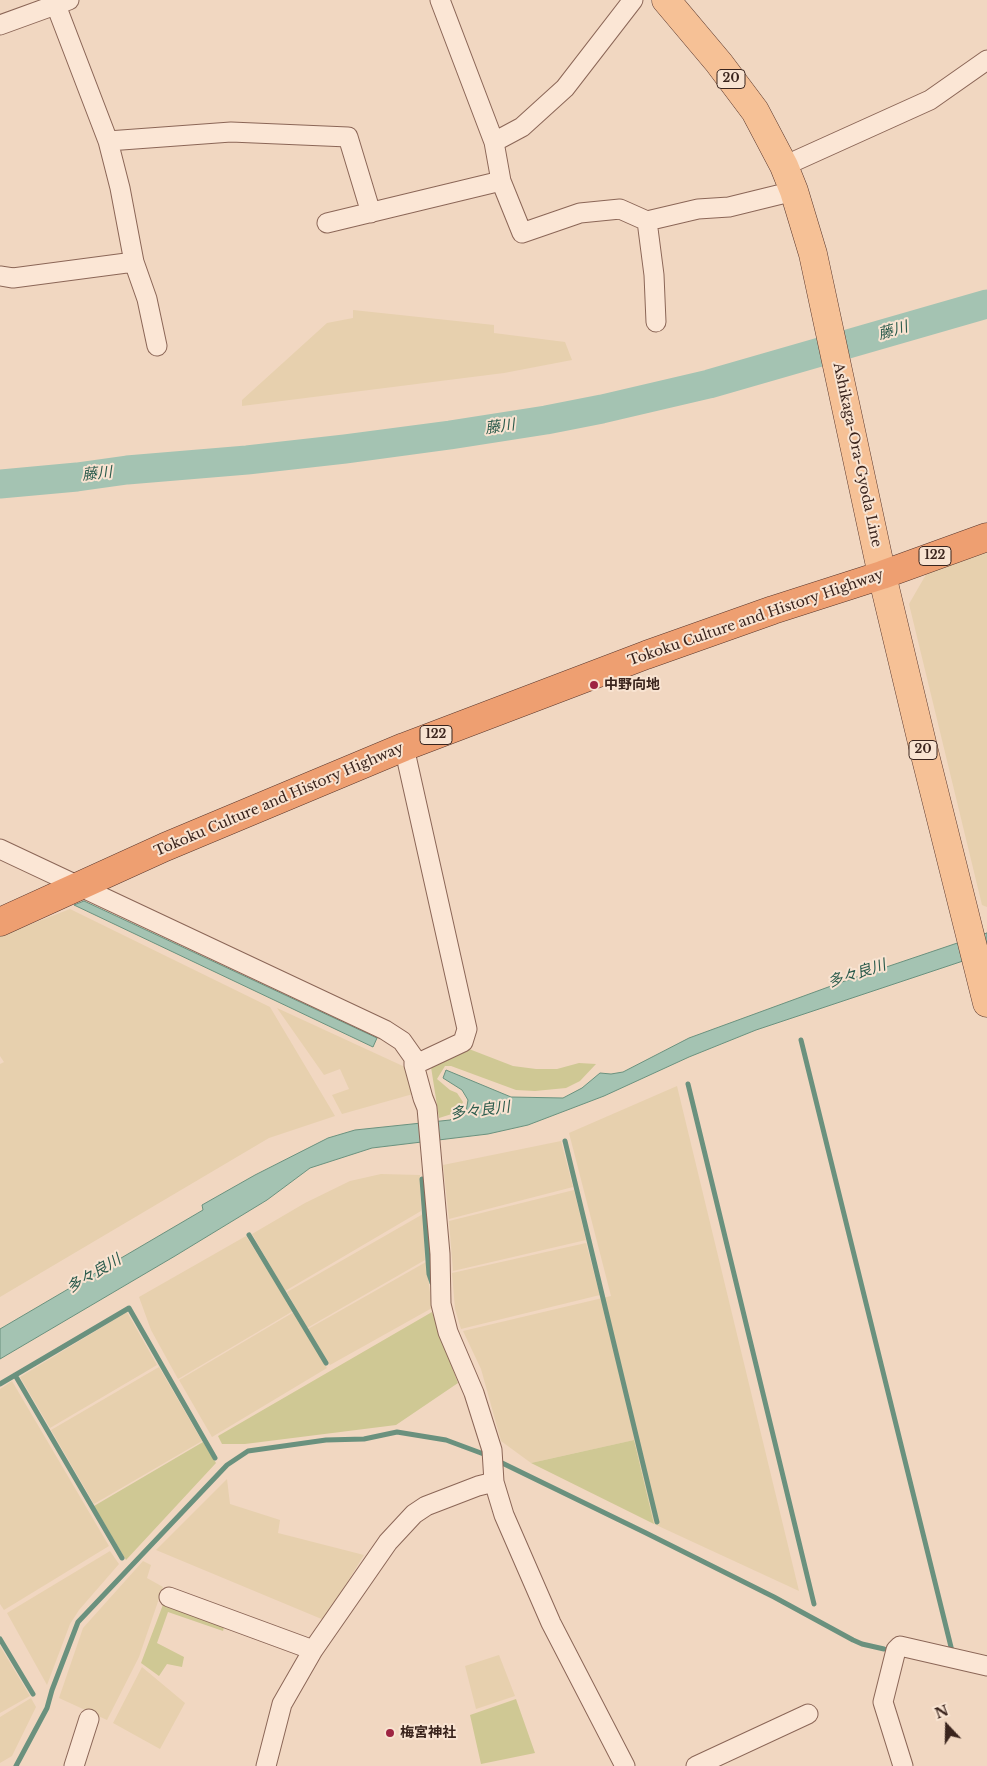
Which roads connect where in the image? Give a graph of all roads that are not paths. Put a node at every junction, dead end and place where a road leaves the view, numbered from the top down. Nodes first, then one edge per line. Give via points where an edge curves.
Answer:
1 (440, 0) edge
2 (633, 0) edge
3 (666, 0) edge
4 (60, 2) edge
5 (0, 24) edge
6 (987, 60) edge
7 (108, 141) junction
8 (494, 142) junction
9 (789, 179) junction
10 (501, 181) junction
11 (371, 213) junction
12 (647, 222) junction
13 (327, 223) dead end
14 (134, 262) junction
15 (0, 276) edge
16 (656, 322) dead end
17 (157, 346) dead end
18 (987, 537) edge
19 (882, 575) junction
20 (404, 747) junction
21 (0, 849) edge
22 (80, 886) junction
23 (0, 922) edge
24 (987, 1003) edge
25 (414, 1065) junction
26 (494, 1482) junction
27 (169, 1597) dead end
28 (312, 1650) junction
29 (987, 1666) edge
30 (808, 1714) dead end
31 (89, 1719) dead end
32 (74, 1766) edge
33 (266, 1766) edge
34 (625, 1766) edge
35 (696, 1766) edge
36 (903, 1766) edge

1 - 8 street
2 - 8 street via 565,88 522,127
3 - 9 main road, Ashikaga-Ora-Gyoda Line / 20 via 750,104
4 - 5 street
4 - 7 street
6 - 9 street via 930,100
7 - 11 street via 231,132 348,137
7 - 14 street
8 - 10 street
9 - 12 street via 729,207 698,208
9 - 19 main road, Ashikaga-Ora-Gyoda Line / 20 via 814,254
10 - 11 street
10 - 12 street via 522,233 580,213 620,209
11 - 13 street
12 - 16 street
14 - 15 street via 13,278
14 - 17 street
18 - 19 highway, Tokoku Culture and History Highway / 122
19 - 20 highway, Tokoku Culture and History Highway / 122 via 646,655
19 - 24 main road, Ashikaga-Ora-Gyoda Line / 20
20 - 22 highway, Tokoku Culture and History Highway / 122
20 - 25 street via 468,1029 463,1042
21 - 22 street
22 - 23 highway, Tokoku Culture and History Highway / 122
22 - 25 street via 385,1030 402,1041 414,1058
25 - 26 street via 427,1108 440,1254 441,1304 448,1332 474,1393 492,1450
26 - 28 street via 426,1506 414,1514 388,1542
26 - 34 street via 504,1515 551,1623
27 - 28 street
28 - 33 street via 282,1704
29 - 36 street via 900,1646 896,1650 883,1702
30 - 35 street
31 - 32 street

